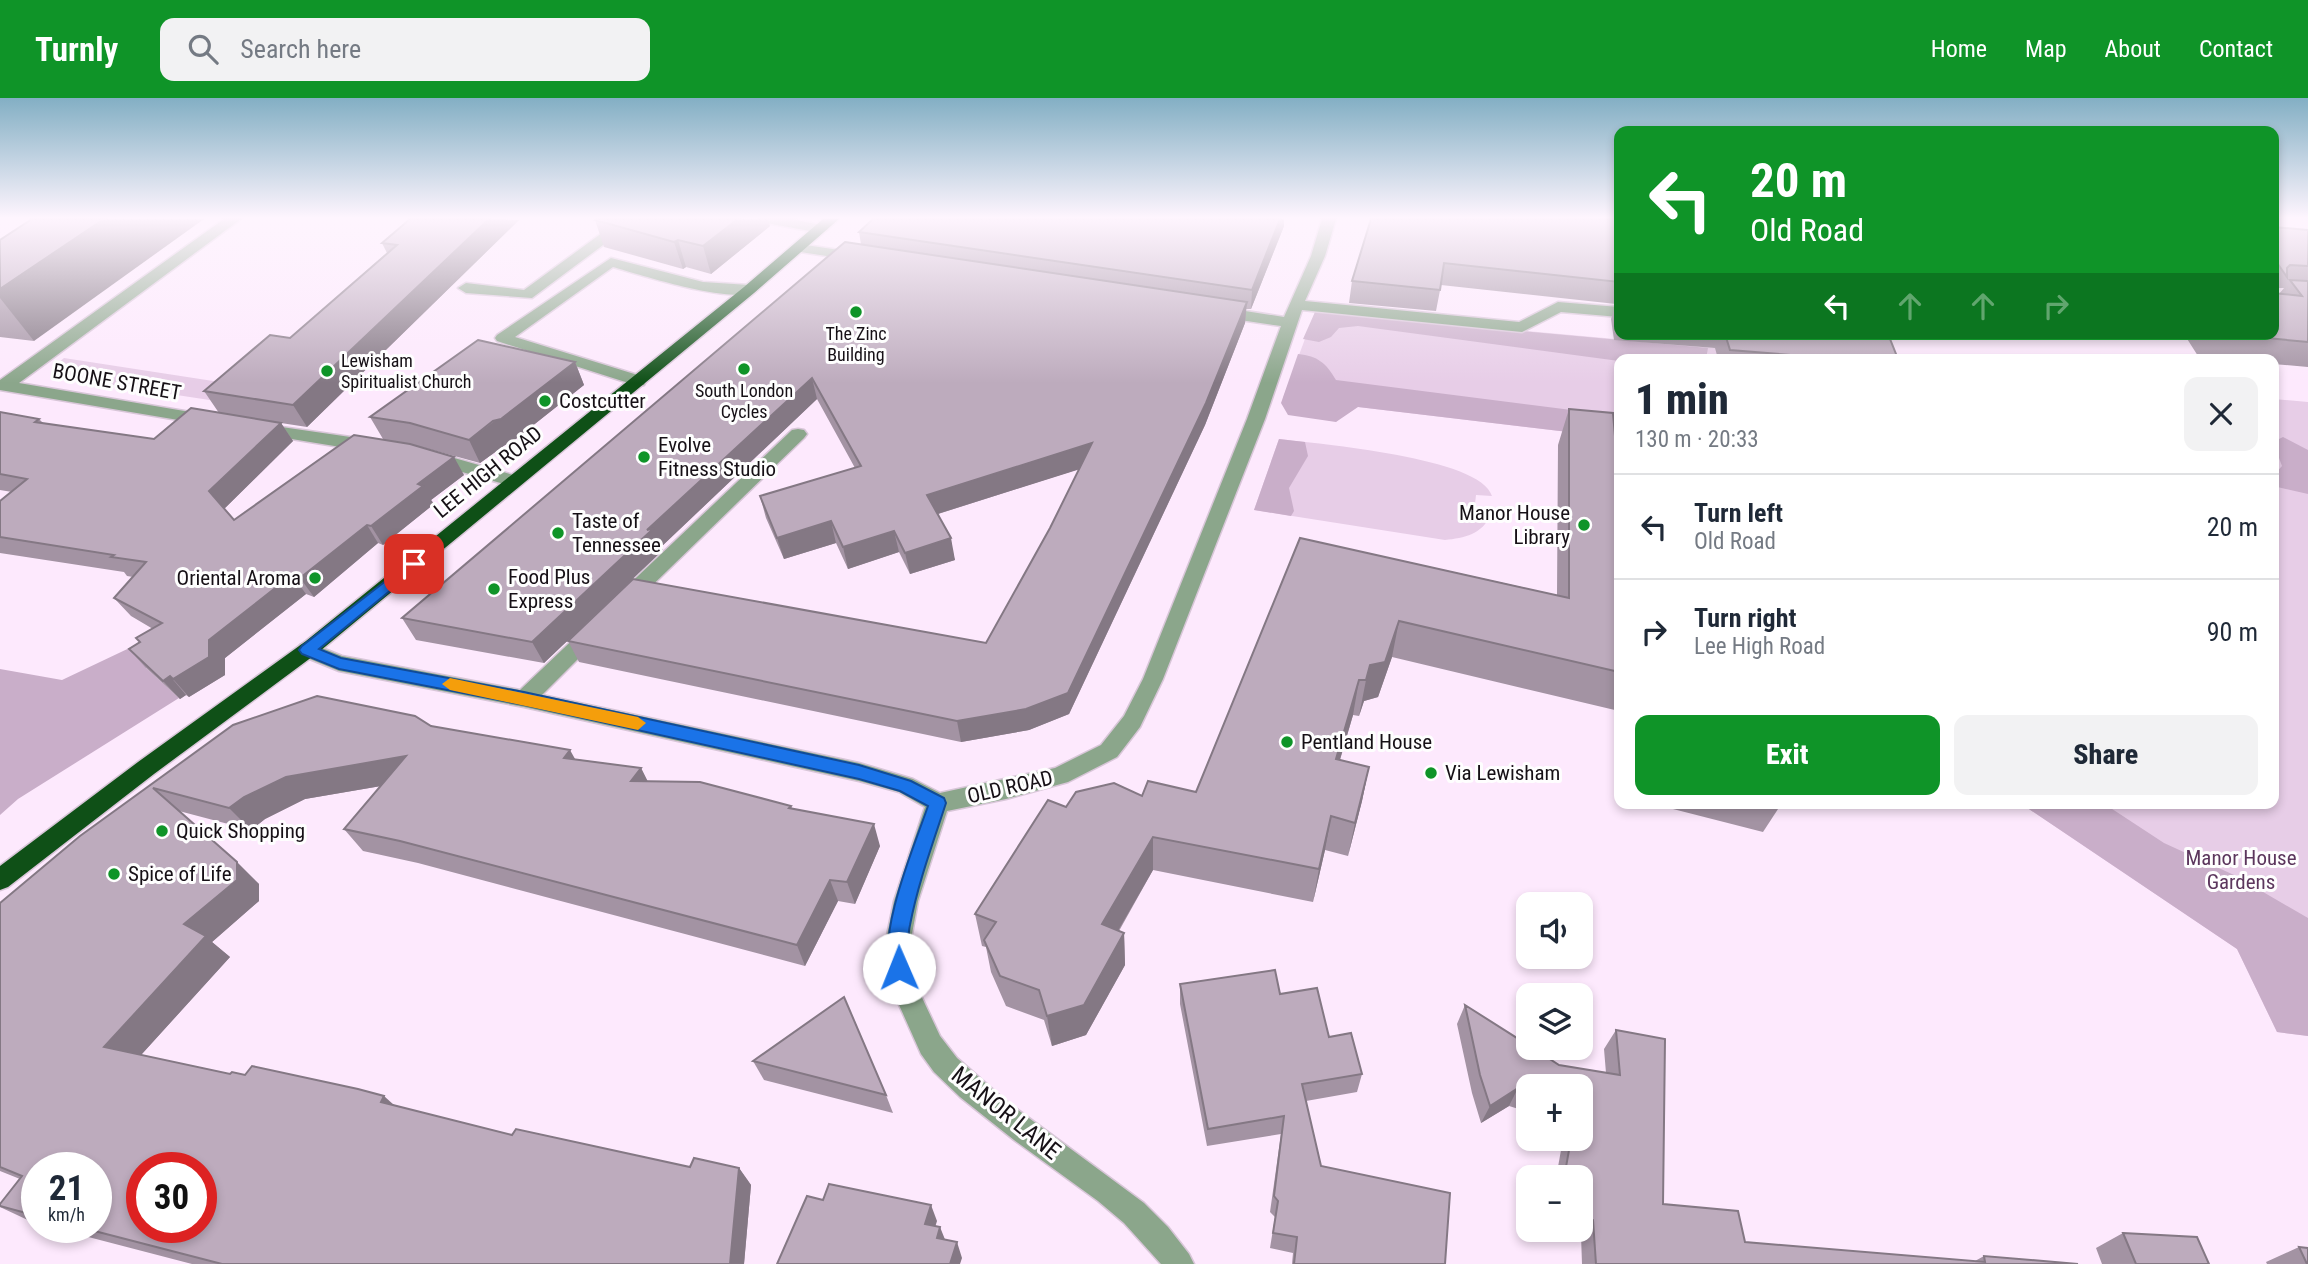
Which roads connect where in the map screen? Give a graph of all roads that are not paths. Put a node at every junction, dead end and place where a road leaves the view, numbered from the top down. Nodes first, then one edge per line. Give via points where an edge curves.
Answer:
1 (158, 273) edge
2 (557, 273) edge
3 (595, 273) edge
4 (653, 273) edge
5 (769, 273) edge
6 (1310, 273) edge
7 (466, 288) dead end
8 (750, 290) junction
9 (1208, 310) edge
10 (1614, 312) edge
11 (1293, 314) junction
12 (638, 381) junction
13 (2, 386) edge
14 (221, 423) edge
15 (249, 427) edge
16 (798, 434) dead end
17 (383, 448) edge
18 (409, 453) edge
19 (514, 481) junction
20 (307, 650) junction
21 (524, 699) junction
22 (938, 803) junction
23 (0, 880) edge
24 (1180, 1264) edge

1 - 13 street
2 - 7 street via 527,295
3 - 12 street via 503,338
4 - 8 street via 702,287
5 - 8 highway, LEE HIGH ROAD
6 - 11 street, OLD ROAD
8 - 12 highway, LEE HIGH ROAD
9 - 11 street
10 - 11 street via 1558,307 1522,327
11 - 22 street, OLD ROAD via 1199,564 1132,721 1109,751 1060,776
12 - 19 highway, LEE HIGH ROAD
13 - 14 street, BOONE STREET
15 - 17 street
16 - 21 street
18 - 19 street
19 - 20 highway, LEE HIGH ROAD
20 - 21 street, OLD ROAD via 339,663
20 - 23 highway, LEE HIGH ROAD
21 - 22 street, OLD ROAD via 859,772 905,785
22 - 24 street, MANOR LANE via 898,937 899,968 908,999 935,1054 1017,1128 1131,1208 1162,1238

